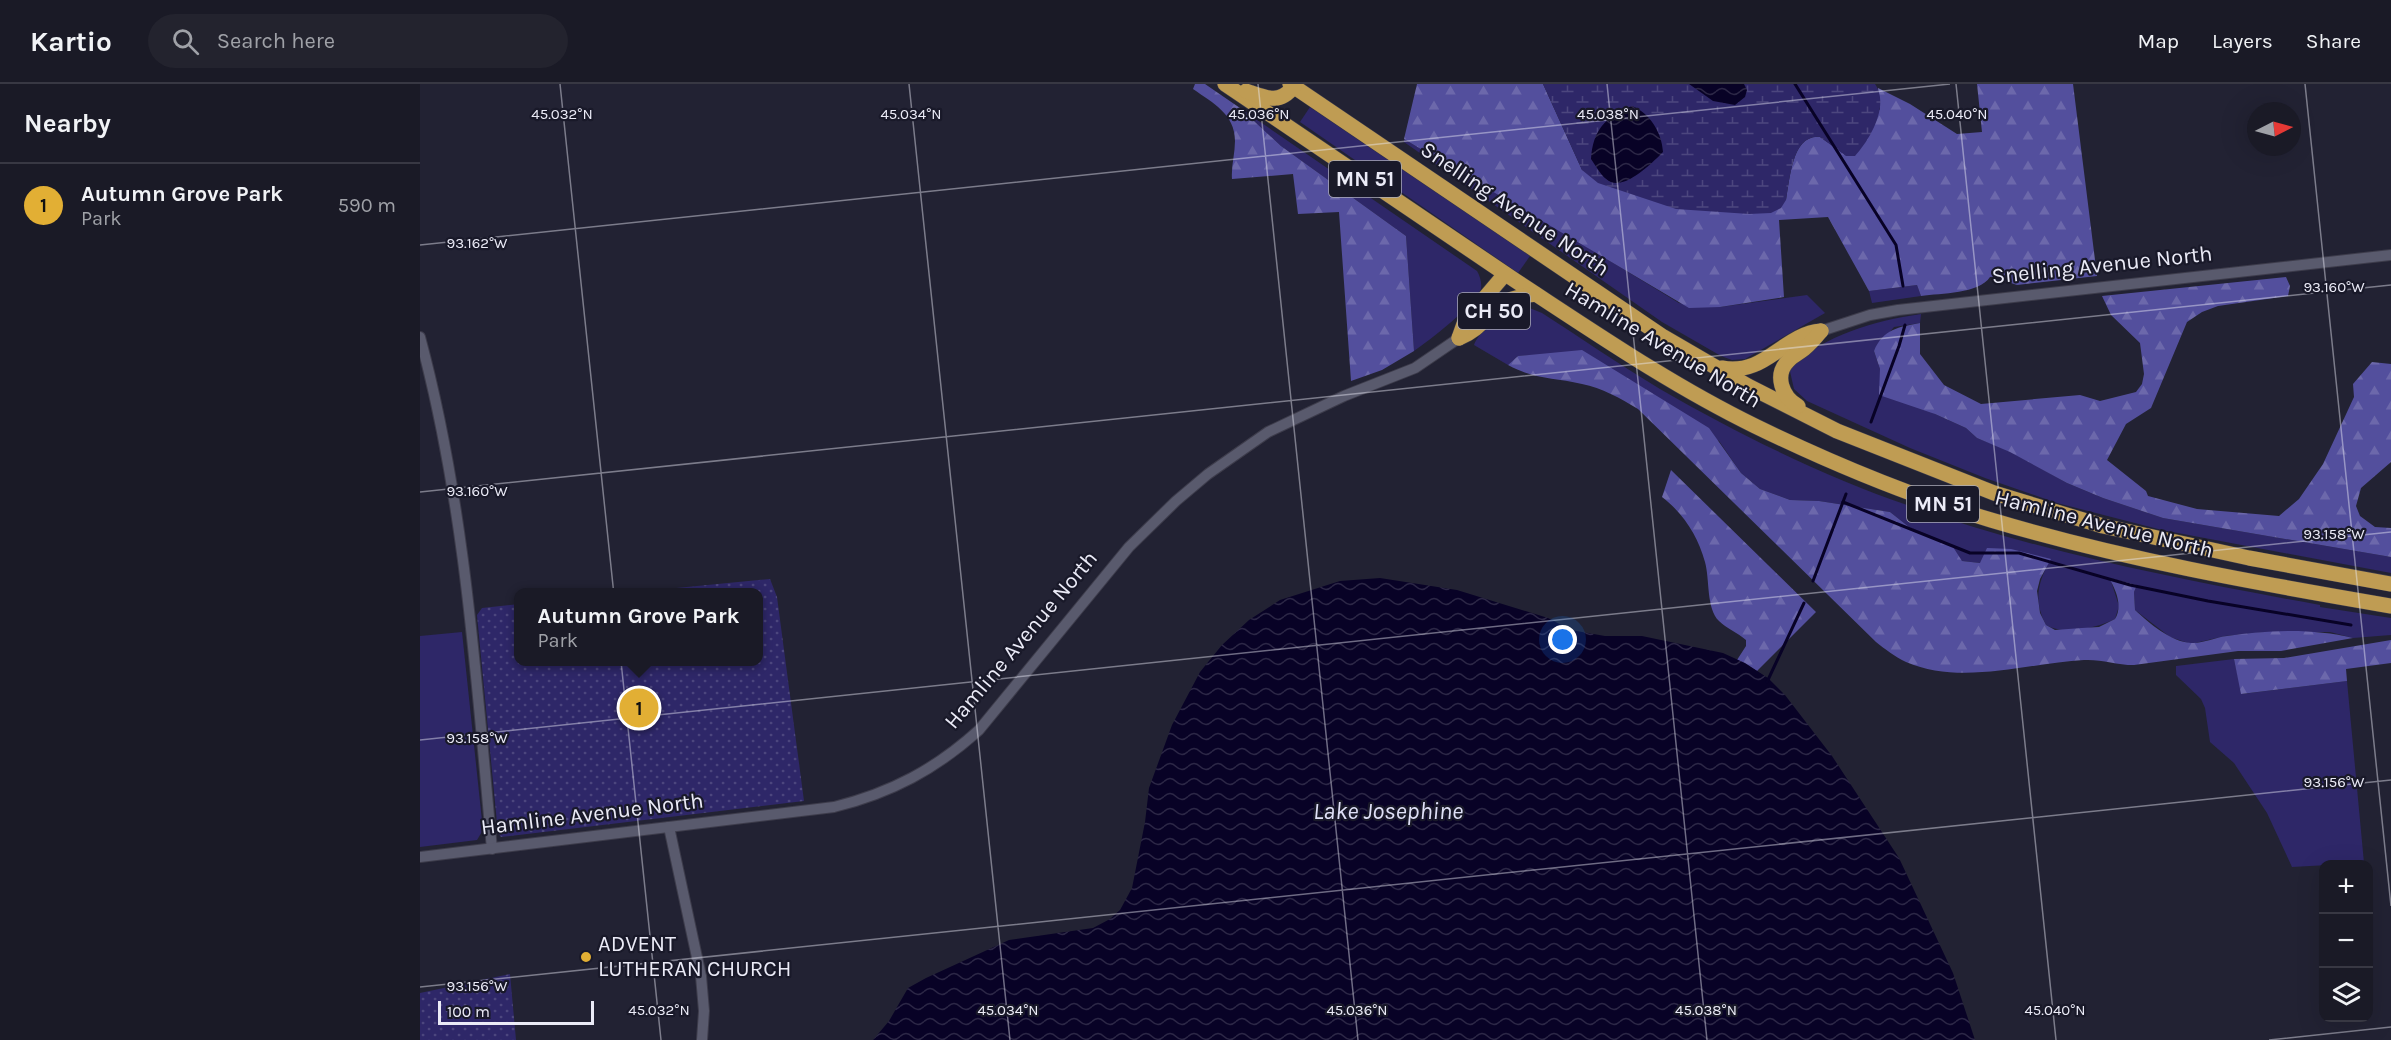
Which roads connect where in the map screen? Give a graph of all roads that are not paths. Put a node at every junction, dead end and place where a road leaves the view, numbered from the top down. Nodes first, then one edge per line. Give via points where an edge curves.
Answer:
1 (1227, 84) edge
2 (1292, 85) edge
3 (2391, 255) edge
4 (1505, 274) junction
5 (1535, 294) junction
6 (1821, 331) junction
7 (420, 337) edge
8 (1459, 338) junction
9 (1716, 367) junction
10 (1860, 441) junction
11 (2391, 584) edge
12 (2391, 606) edge
13 (669, 827) junction
14 (492, 849) junction
15 (420, 857) edge
16 (702, 1040) edge

1 - 2 highway via 1279,99 1287,96
1 - 4 highway, MN 51
2 - 9 highway, Snelling Avenue North / MN 51 via 1635,317
3 - 6 street, Snelling Avenue North via 1898,310
4 - 5 highway, MN 51
4 - 8 highway, CH 50 via 1465,321
5 - 8 highway, CH 50 via 1504,302 1473,333
5 - 12 highway, Hamline Avenue North / MN 51 via 1713,404 1823,458 1930,500 2110,552
6 - 9 highway via 1801,336 1737,371
6 - 10 highway via 1787,361 1780,375 1782,389 1793,403
7 - 14 street via 455,495
8 - 13 street, Hamline Avenue North / CH 50 via 1415,368 1268,432 1208,474 1129,547 979,730 939,763 889,790 852,802
9 - 10 highway, Hamline Avenue North / MN 51
10 - 11 highway, Hamline Avenue North / MN 51 via 1994,493 2103,526
13 - 14 street, Hamline Avenue North / CH 50
13 - 16 street via 701,976
14 - 15 street, Hamline Avenue North / CH 50

